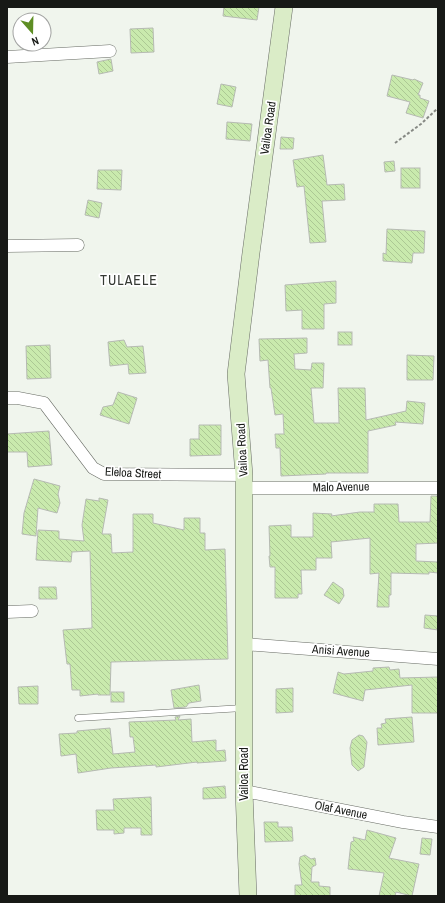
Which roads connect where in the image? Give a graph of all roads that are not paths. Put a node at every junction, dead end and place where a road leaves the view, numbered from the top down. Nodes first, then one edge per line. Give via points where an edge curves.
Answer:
1 (284, 7) edge
2 (110, 51) dead end
3 (7, 57) edge
4 (78, 245) dead end
5 (7, 246) edge
6 (7, 398) edge
7 (244, 482) junction
8 (438, 488) edge
9 (32, 611) dead end
10 (7, 612) edge
11 (244, 644) junction
12 (438, 659) edge
13 (244, 708) junction
14 (78, 718) dead end
15 (244, 791) junction
16 (438, 827) edge
17 (248, 896) edge

1 - 7 main road, Vailoa Road via 236,374
2 - 3 street
4 - 5 street
6 - 7 street, Eleloa Street via 44,403 93,468 104,474
7 - 8 street, Malo Avenue
7 - 11 main road, Vailoa Road
9 - 10 street
11 - 12 street, Anisi Avenue
11 - 13 main road, Vailoa Road
13 - 14 lane
13 - 15 main road, Vailoa Road
15 - 16 street, Olaf Avenue
15 - 17 main road, Vailoa Road

